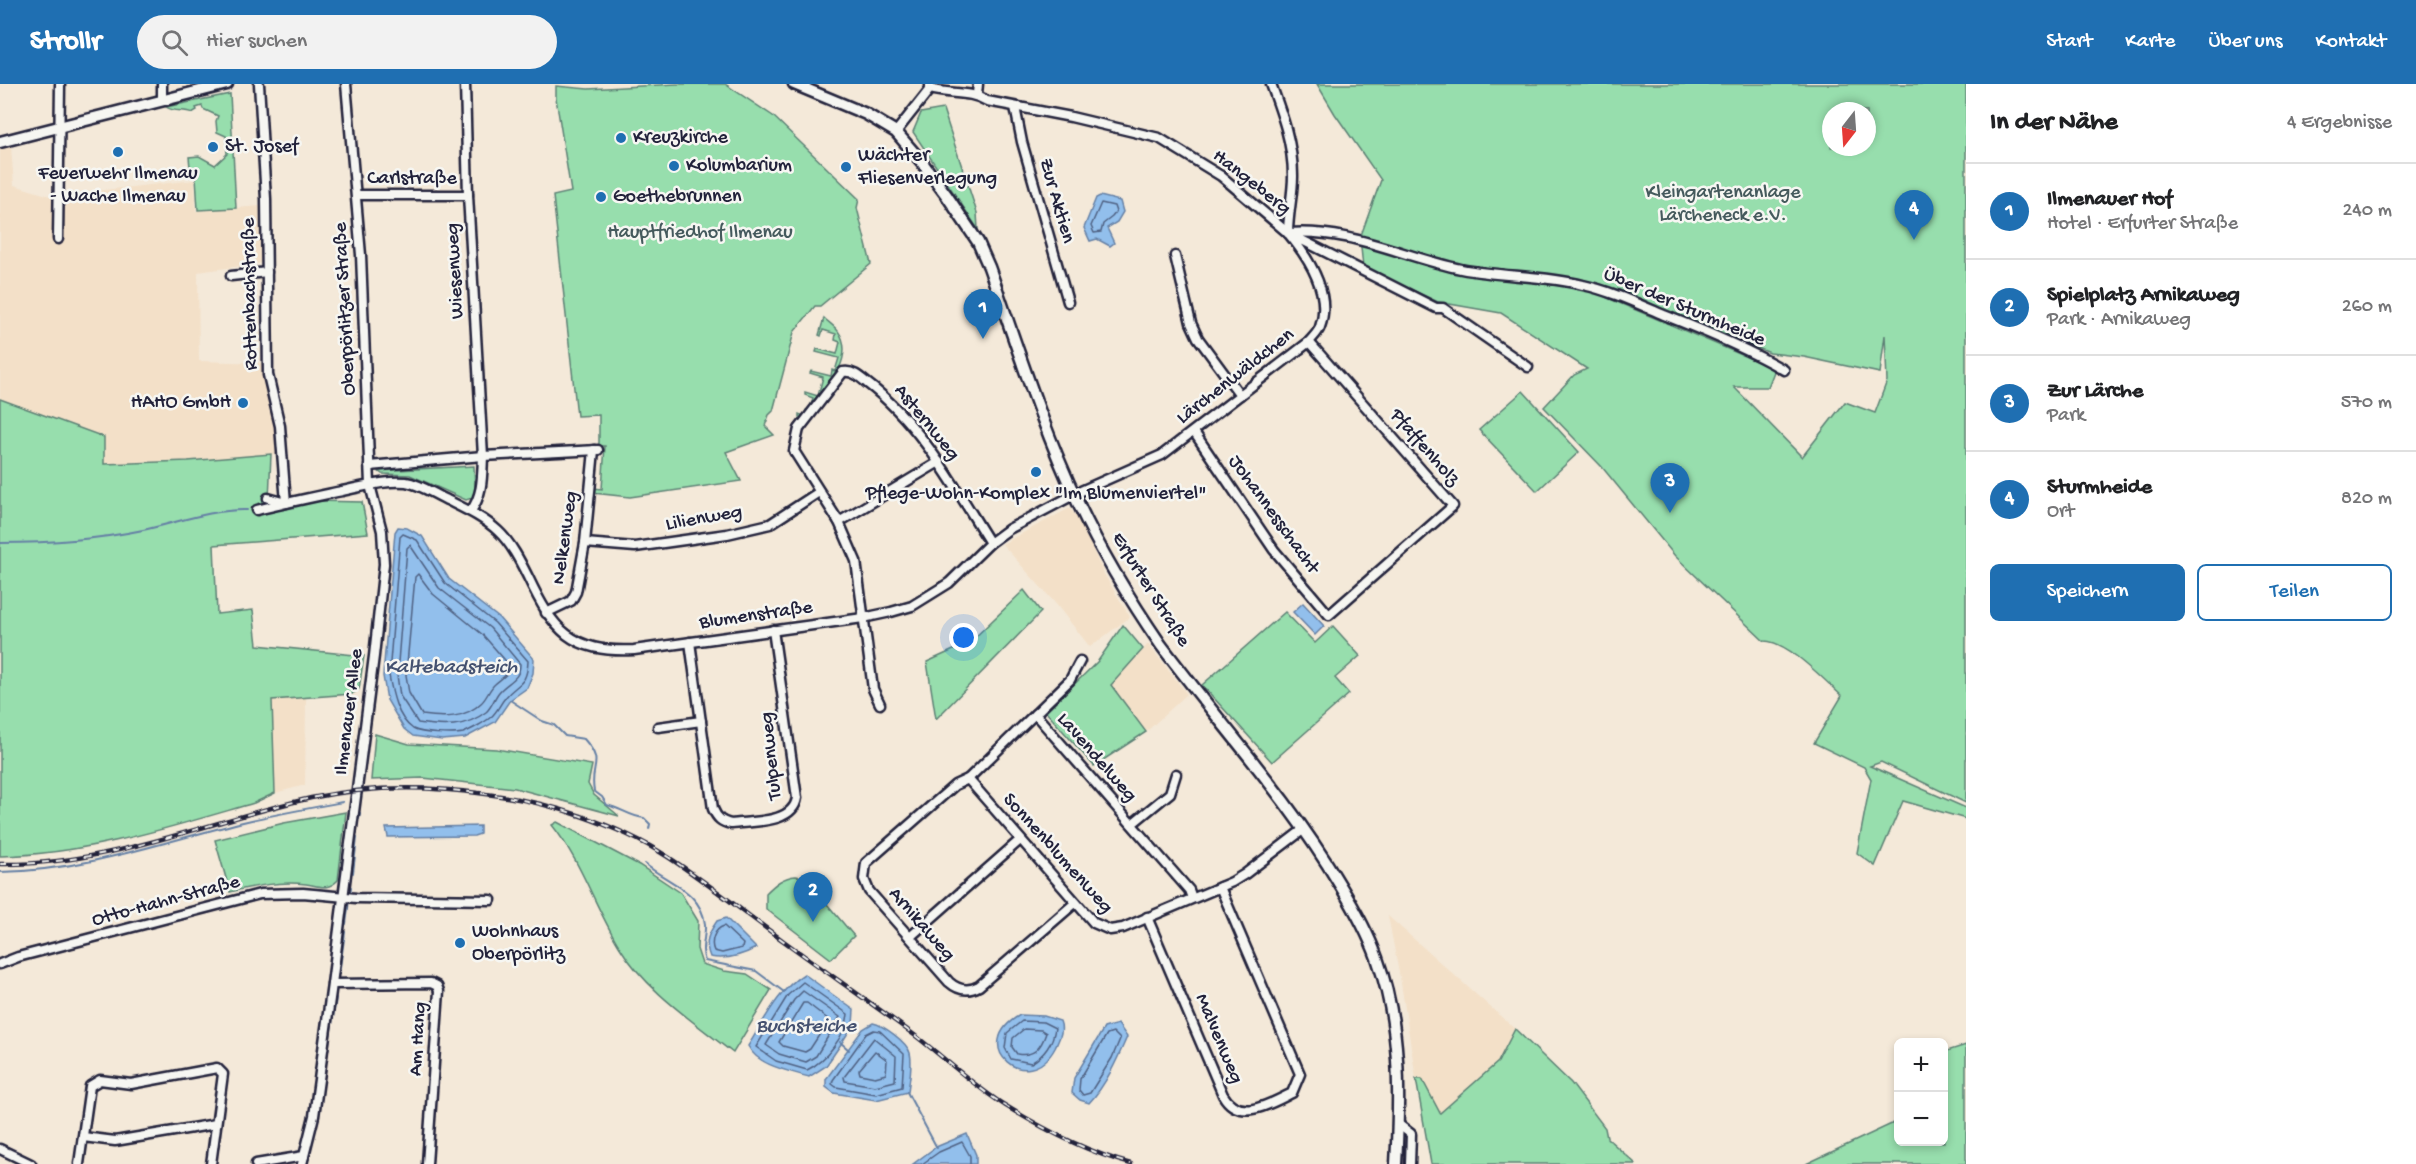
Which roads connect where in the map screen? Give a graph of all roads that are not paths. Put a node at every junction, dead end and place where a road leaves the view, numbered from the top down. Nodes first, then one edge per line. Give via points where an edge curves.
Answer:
1 (60, 84) edge
2 (162, 84) edge
3 (227, 84) edge
4 (260, 84) edge
5 (346, 84) edge
6 (465, 84) edge
7 (794, 84) edge
8 (978, 84) edge
9 (1272, 84) edge
10 (930, 87) edge
11 (977, 94) junction
12 (162, 101) junction
13 (1015, 107) junction
14 (59, 127) junction
15 (896, 132) junction
16 (0, 142) edge
17 (357, 195) junction
18 (468, 195) junction
19 (1288, 233) junction
20 (58, 239) dead end
21 (1175, 256) dead end
22 (267, 272) junction
23 (231, 276) dead end
24 (1068, 303) dead end
25 (1309, 342) junction
26 (1528, 366) dead end
27 (1784, 370) dead end
28 (1240, 395) junction
29 (1194, 432) junction
30 (483, 456) junction
31 (939, 462) junction
32 (369, 466) junction
33 (370, 485) junction
34 (819, 492) junction
35 (1075, 495) junction
36 (268, 498) dead end
37 (286, 503) junction
38 (257, 510) dead end
39 (471, 511) junction
40 (839, 522) junction
41 (382, 531) joint
42 (585, 543) junction
43 (990, 543) junction
44 (546, 613) junction
45 (1329, 615) joint
46 (863, 618) junction
47 (773, 630) junction
48 (690, 642) junction
49 (1080, 661) dead end
50 (880, 704) dead end
51 (1035, 714) junction
52 (701, 721) junction
53 (658, 727) dead end
54 (1176, 774) dead end
55 (968, 779) junction
56 (1132, 824) junction
57 (1304, 829) junction
58 (1020, 840) junction
59 (1220, 887) junction
60 (343, 897) junction
61 (1192, 898) junction
62 (491, 900) dead end
63 (1075, 903) junction
64 (1147, 917) junction
65 (910, 937) junction
66 (0, 964) edge
67 (332, 984) junction
68 (216, 1124) junction
69 (1398, 1124) junction
70 (83, 1137) junction
71 (0, 1149) edge
72 (303, 1160) edge
73 (31, 1164) edge
74 (79, 1164) edge
75 (211, 1164) edge
76 (256, 1164) edge
77 (427, 1164) edge
78 (1396, 1164) edge
79 (1410, 1164) edge

1 - 14 street
2 - 12 street
3 - 12 main road
4 - 22 street, Rottenbachstraße
5 - 17 street, Oberpörlitzer Straße
6 - 18 street, Wiesenweg
7 - 15 main road, Erfurter Straße via 866,114
8 - 11 street
9 - 19 street via 1291,153
10 - 11 street, Hangeberg via 942,93
10 - 15 street
11 - 13 street, Hangeberg via 987,101
12 - 14 main road
13 - 19 street, Hangeberg via 1159,138 1221,176
13 - 24 street, Zur Aktien
14 - 16 main road
14 - 20 street
15 - 35 main road, Erfurter Straße via 978,242
17 - 18 street, Carlstraße
17 - 32 street, Oberpörlitzer Straße
18 - 30 street, Wiesenweg
19 - 25 street, Lärchenwäldchen via 1304,252 1324,303 1320,329
19 - 26 street, Hangeberg via 1436,308 1443,308
19 - 27 street, Über der Sturmheide via 1316,231 1460,268 1527,275 1609,292 1719,337
21 - 28 street via 1198,338
22 - 23 street
22 - 37 street, Rottenbachstraße via 268,375 280,426
25 - 28 street, Lärchenwäldchen
25 - 45 street, Pfaffenholz via 1453,506
28 - 29 street, Lärchenwäldchen
29 - 35 street, Lärchenwäldchen via 1162,456
29 - 45 street, Johannesschacht via 1274,550
30 - 32 street
30 - 39 street via 482,487
30 - 42 street, Nelkenweg via 596,450
31 - 34 street, Asternweg via 889,400 847,371 799,429 794,451
31 - 40 street
31 - 43 street, Asternweg
32 - 33 street, Oberpörlitzer Straße
33 - 37 street
33 - 39 street, Blumenstraße via 408,482
33 - 41 street, Oberpörlitzer Straße
34 - 40 street
34 - 42 street, Lilienweg via 770,524 727,534 635,547
35 - 43 street, Blumenstraße via 1031,516
35 - 57 main road, Erfurter Straße via 1145,623
36 - 37 street
37 - 38 street
39 - 44 street, Blumenstraße via 498,531 509,545
40 - 46 street via 856,561
41 - 60 street, Ilmenauer Allee via 382,593
42 - 44 street, Nelkenweg via 575,596
43 - 46 street, Blumenstraße via 932,596
44 - 48 street, Blumenstraße via 567,635 597,648 634,650
46 - 47 street, Blumenstraße
46 - 50 street via 873,689
47 - 48 street, Blumenstraße
47 - 52 street, Tulpenweg via 797,798 792,811 782,817 731,824 720,819 713,809
48 - 52 street, Tulpenweg
49 - 51 street via 1070,680
51 - 55 street
51 - 56 street, Lavendelweg
52 - 53 street
54 - 56 street, Lavendelweg via 1170,793
55 - 58 street, Sonnenblumenweg
55 - 65 street, Arnikaweg via 955,785 866,863 864,879 869,891
56 - 61 street, Lavendelweg
57 - 59 street, Sonnenblumenweg via 1245,874
57 - 69 main road, Erfurter Straße via 1352,904 1377,956 1398,1054
58 - 63 street, Sonnenblumenweg
58 - 65 street
59 - 61 street, Sonnenblumenweg
59 - 64 street, Malvenweg via 1300,1074 1292,1093 1248,1112 1233,1107 1223,1095
60 - 62 street
60 - 66 street, Otto-Hahn-Straße via 260,894
60 - 67 street, Ilmenauer Allee
61 - 64 street, Sonnenblumenweg
63 - 64 street, Sonnenblumenweg via 1104,929 1117,930
63 - 65 street, Arnikaweg via 972,990 955,987
67 - 72 street, Ilmenauer Allee via 314,1116
67 - 77 street, Am Hang via 437,986
68 - 70 street via 115,1141
68 - 70 street via 223,1074 217,1068 131,1084 100,1080 94,1083 90,1086
68 - 75 street
69 - 78 main road, Erfurter Straße
69 - 79 street via 1411,1134
70 - 74 street
71 - 73 street
72 - 76 street

